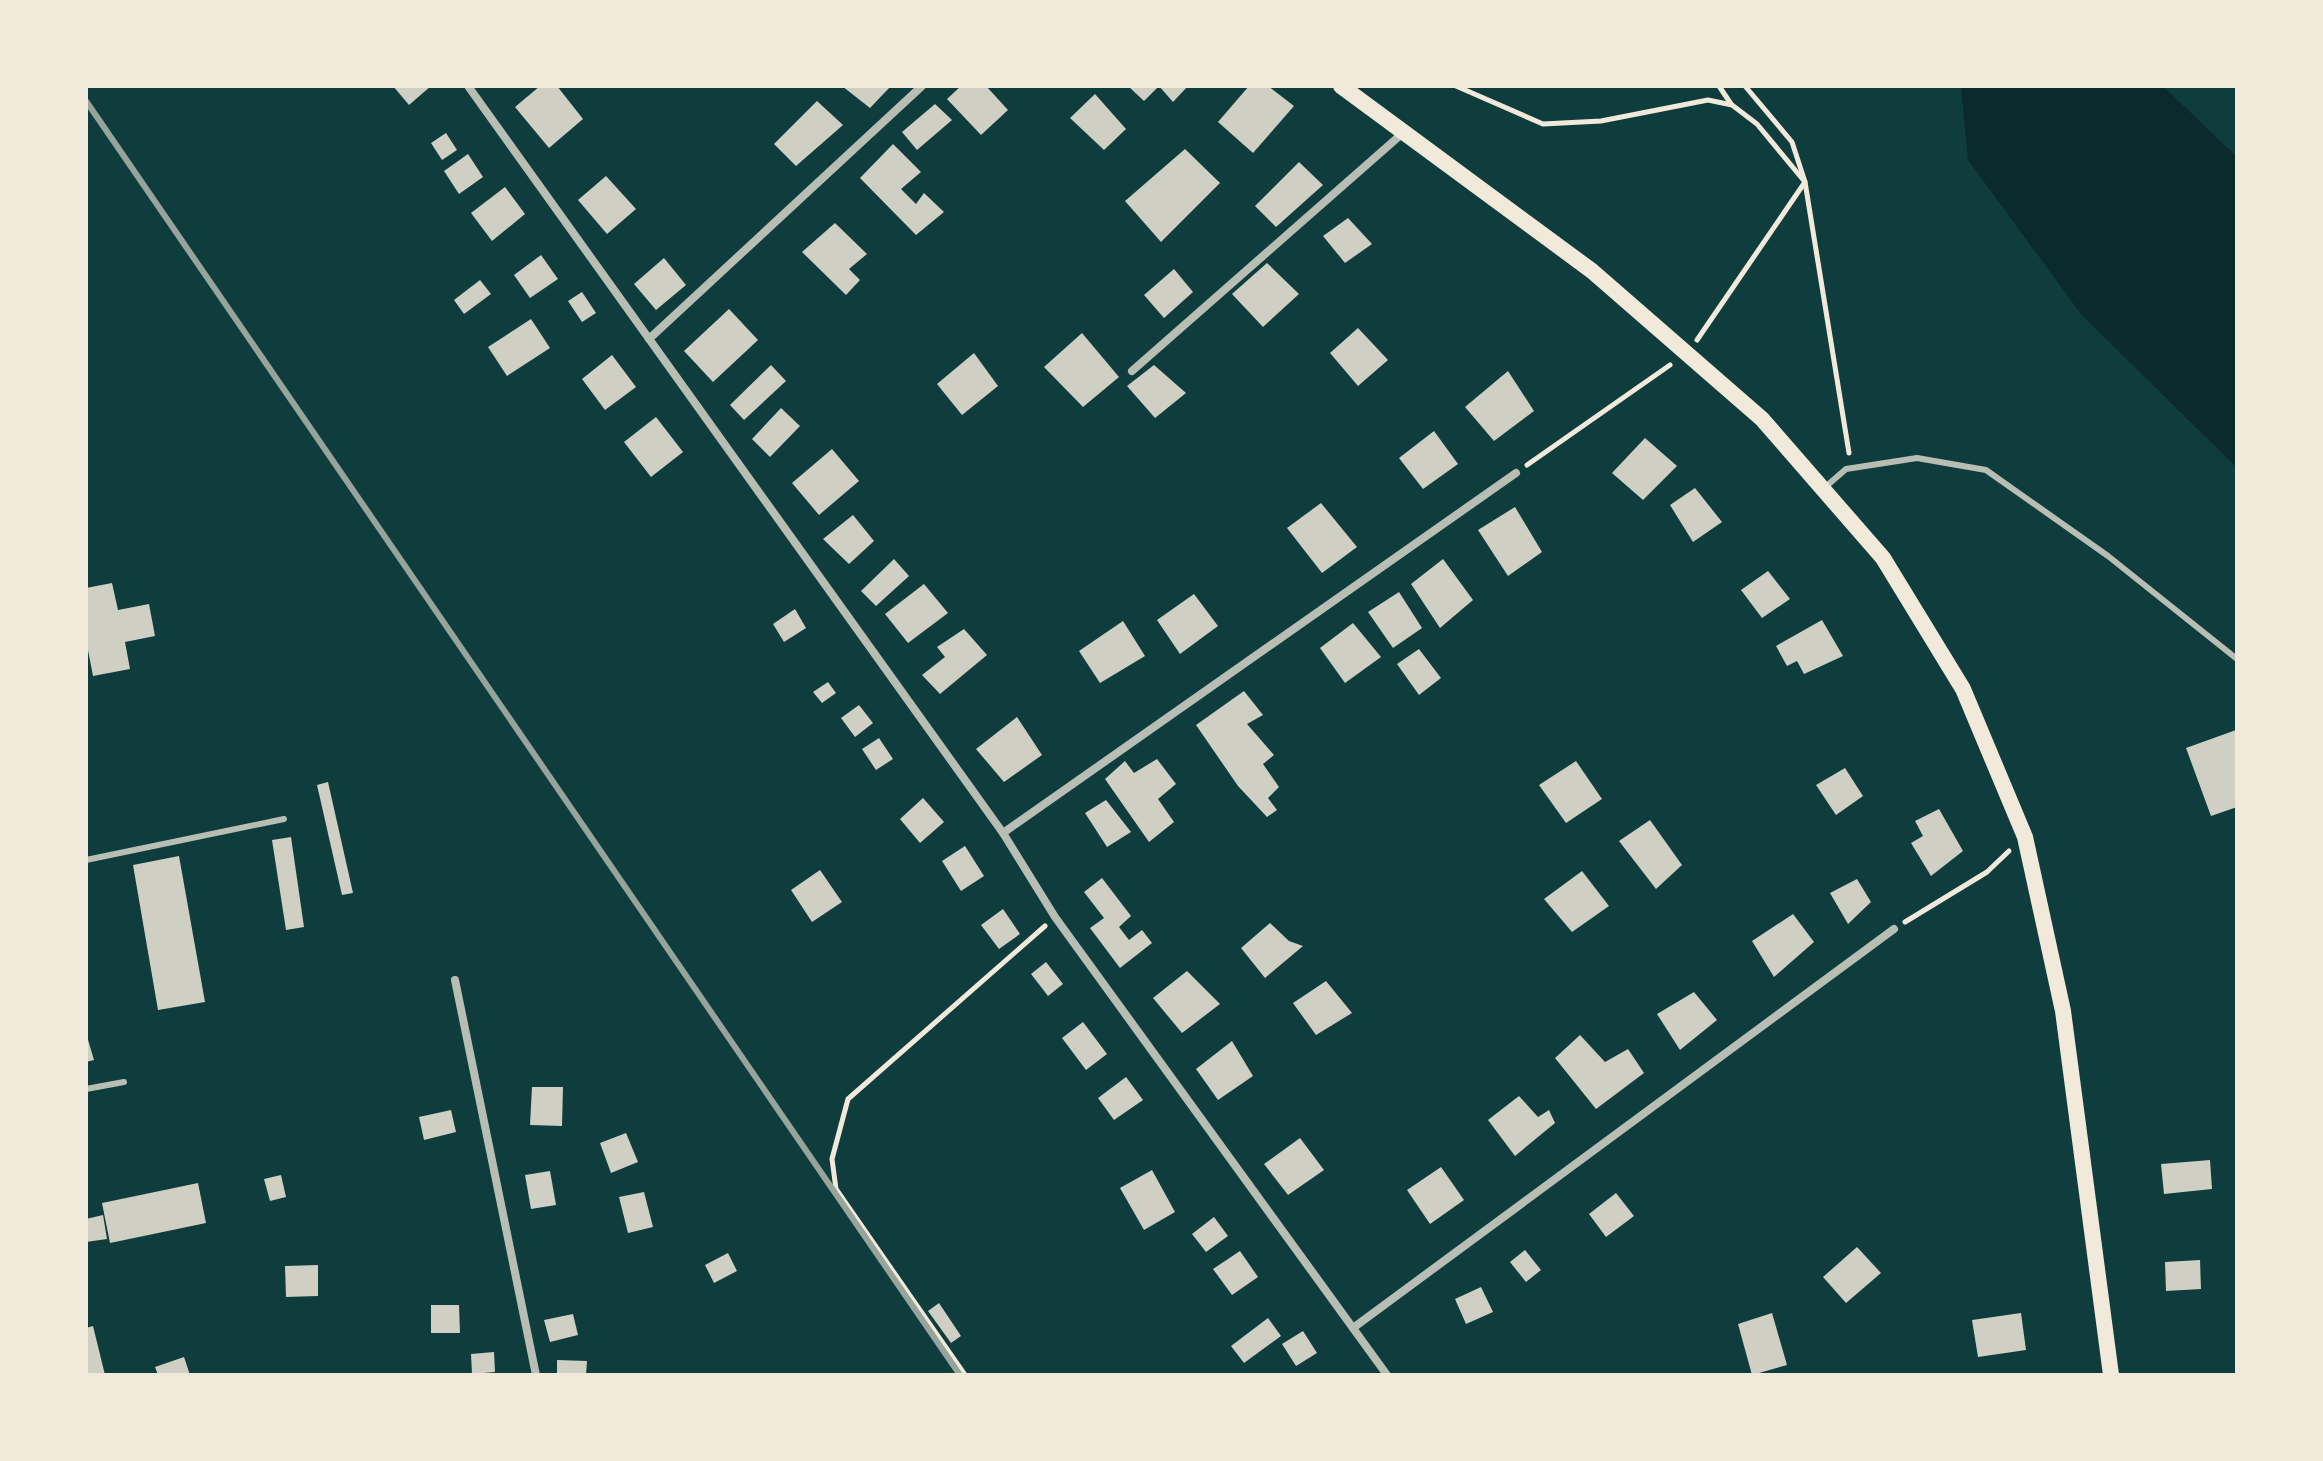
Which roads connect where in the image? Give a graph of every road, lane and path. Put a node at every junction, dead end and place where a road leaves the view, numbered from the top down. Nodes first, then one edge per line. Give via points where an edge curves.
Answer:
1 (468, 86) edge
2 (922, 86) edge
3 (1341, 86) edge
4 (1456, 86) edge
5 (1719, 86) edge
6 (1745, 86) edge
7 (1732, 105) junction
8 (1404, 132) junction
9 (1805, 182) junction
10 (649, 339) junction
11 (1687, 354) junction
12 (1132, 371) dead end
13 (1846, 469) junction
14 (1516, 473) joint
15 (1823, 489) junction
16 (2237, 659) edge
17 (284, 819) dead end
18 (1003, 833) junction
19 (86, 860) edge
20 (1987, 872) dead end
21 (1055, 917) junction
22 (1894, 929) joint
23 (455, 980) dead end
24 (124, 1082) dead end
25 (86, 1089) edge
26 (1353, 1328) junction
27 (536, 1375) edge
28 (965, 1375) edge
29 (1387, 1375) edge
30 (2111, 1375) edge

1 - 10 street
2 - 10 street
3 - 8 main road
4 - 7 path via 1543,124 1601,121 1708,100
5 - 7 path
6 - 9 path via 1792,142
7 - 9 path via 1757,124
8 - 11 main road via 1592,271
8 - 12 street
9 - 11 path
9 - 13 path via 1849,449
10 - 18 street
11 - 14 path
11 - 15 main road via 1762,419
13 - 15 lane
13 - 16 lane via 1917,458 1986,470 2108,556
14 - 18 street
15 - 30 main road via 1883,558 1963,689 2025,837 2063,1011
17 - 19 lane
18 - 21 street
20 - 22 path
21 - 26 street
21 - 28 path via 848,1099 832,1159 836,1189
22 - 26 street
23 - 27 street
24 - 25 lane
26 - 29 street

